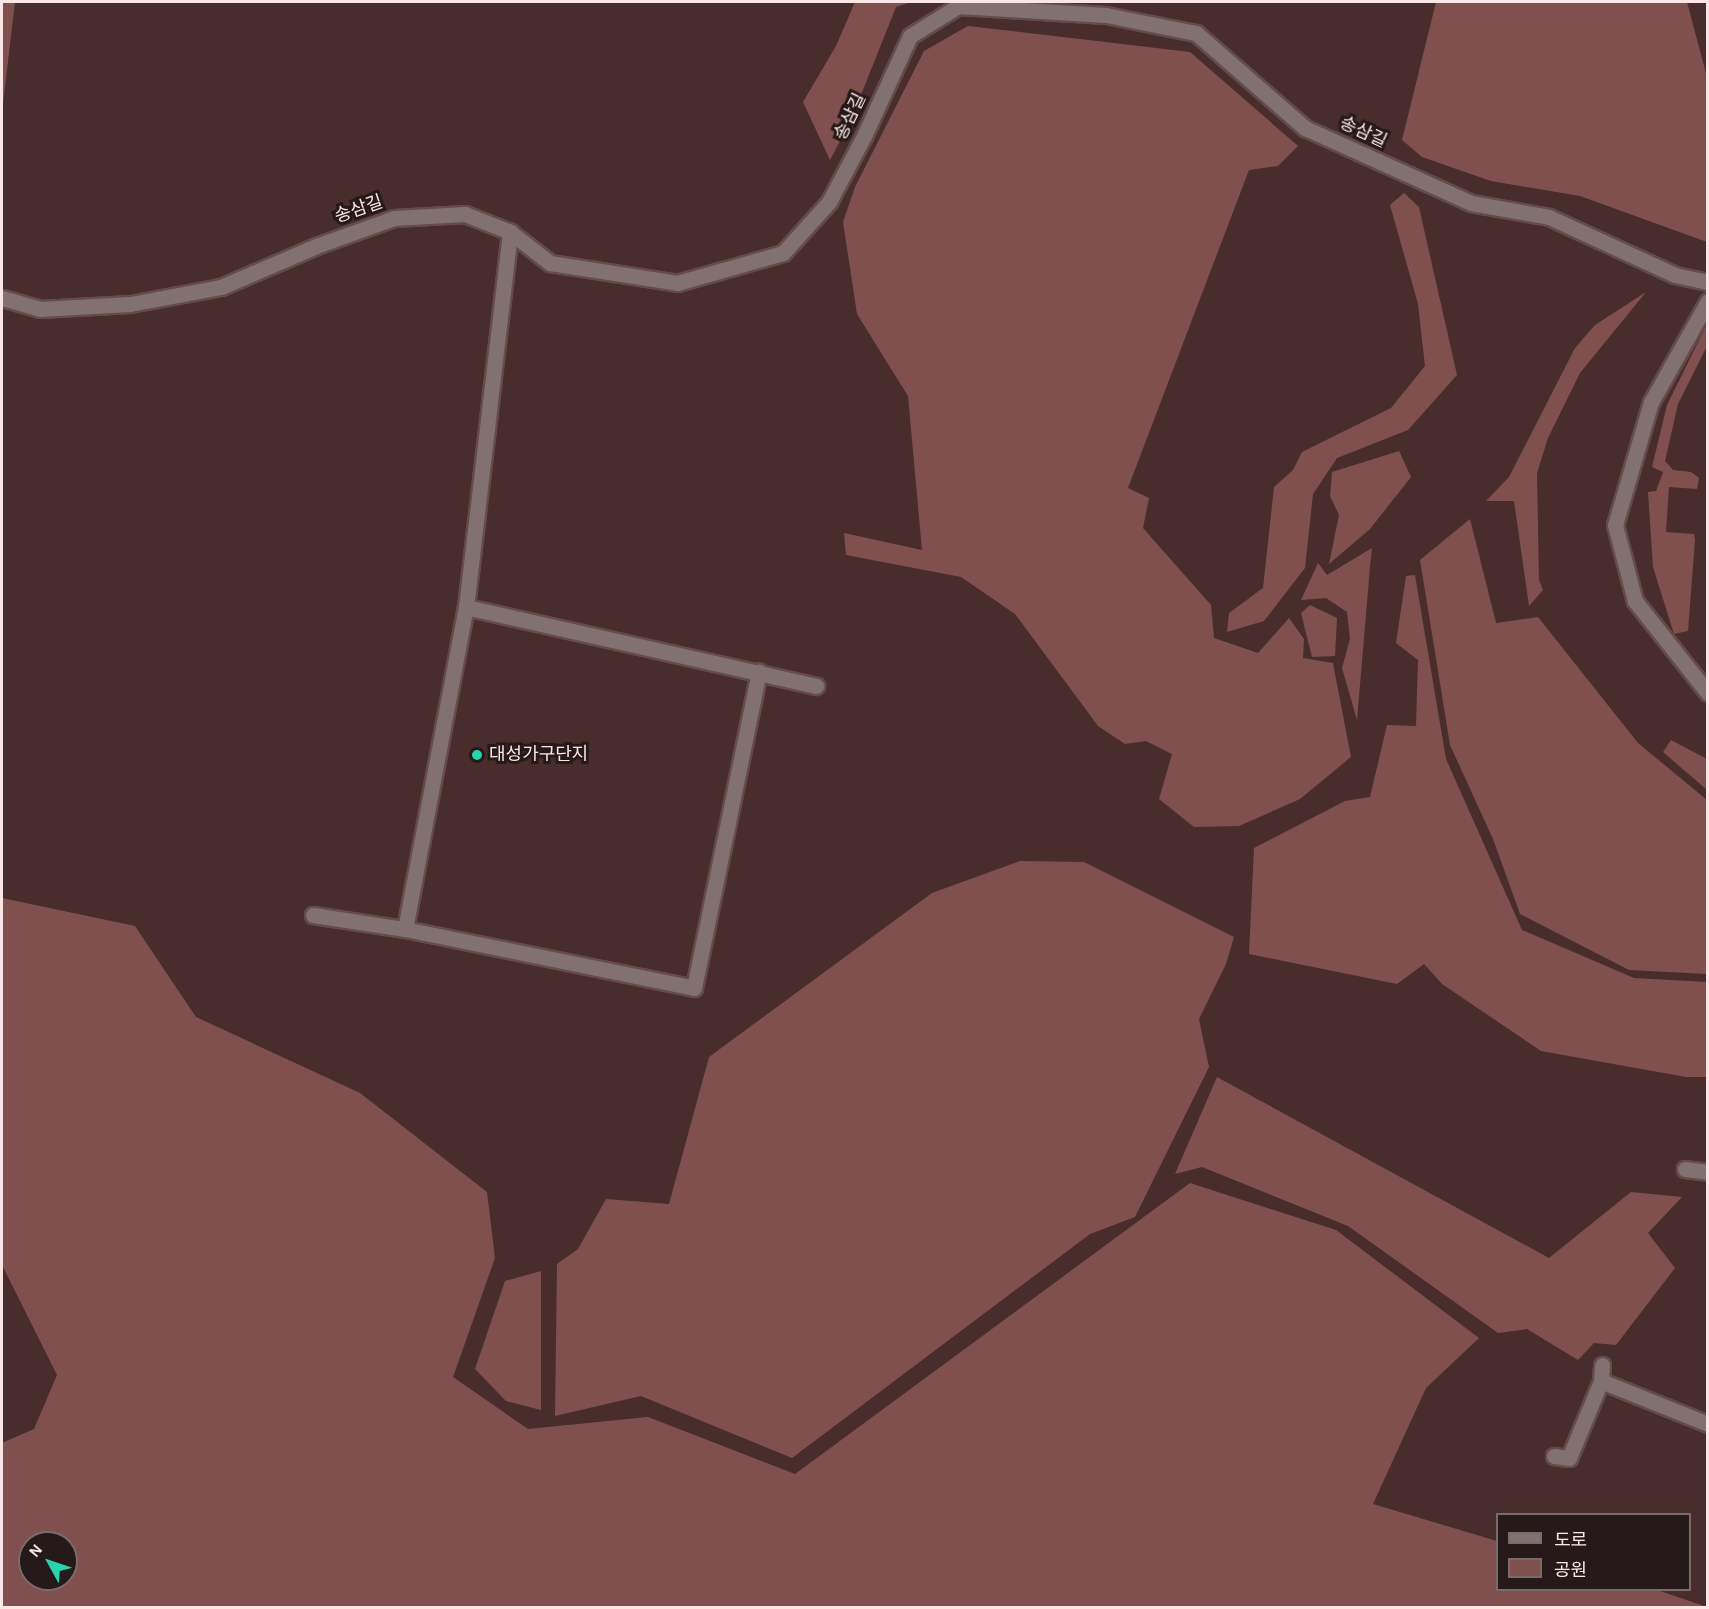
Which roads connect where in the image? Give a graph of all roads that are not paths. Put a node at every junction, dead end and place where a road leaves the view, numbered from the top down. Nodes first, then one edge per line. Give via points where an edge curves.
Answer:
1 (510, 232) junction
2 (1707, 282) edge
3 (2, 298) edge
4 (1707, 301) edge
5 (466, 607) junction
6 (759, 672) junction
7 (816, 686) dead end
8 (1707, 693) edge
9 (313, 915) dead end
10 (405, 929) junction
11 (1685, 1169) dead end
12 (1707, 1172) edge
13 (1602, 1365) dead end
14 (1601, 1381) junction
15 (1707, 1424) edge
16 (1554, 1456) dead end

1 - 2 street, 송삼길 via 550,263 677,283 783,253 829,202 910,36 958,6 1106,15 1196,33 1316,133 1471,203 1549,217 1676,276
1 - 3 street, 송삼길 via 465,214 394,218 221,287 130,304 40,309
1 - 5 street
4 - 8 street via 1651,402 1615,525 1635,601
5 - 6 street
5 - 10 street
6 - 7 street
6 - 10 street via 694,988
9 - 10 street
11 - 12 street
13 - 14 street
14 - 15 street
14 - 16 street via 1569,1458

